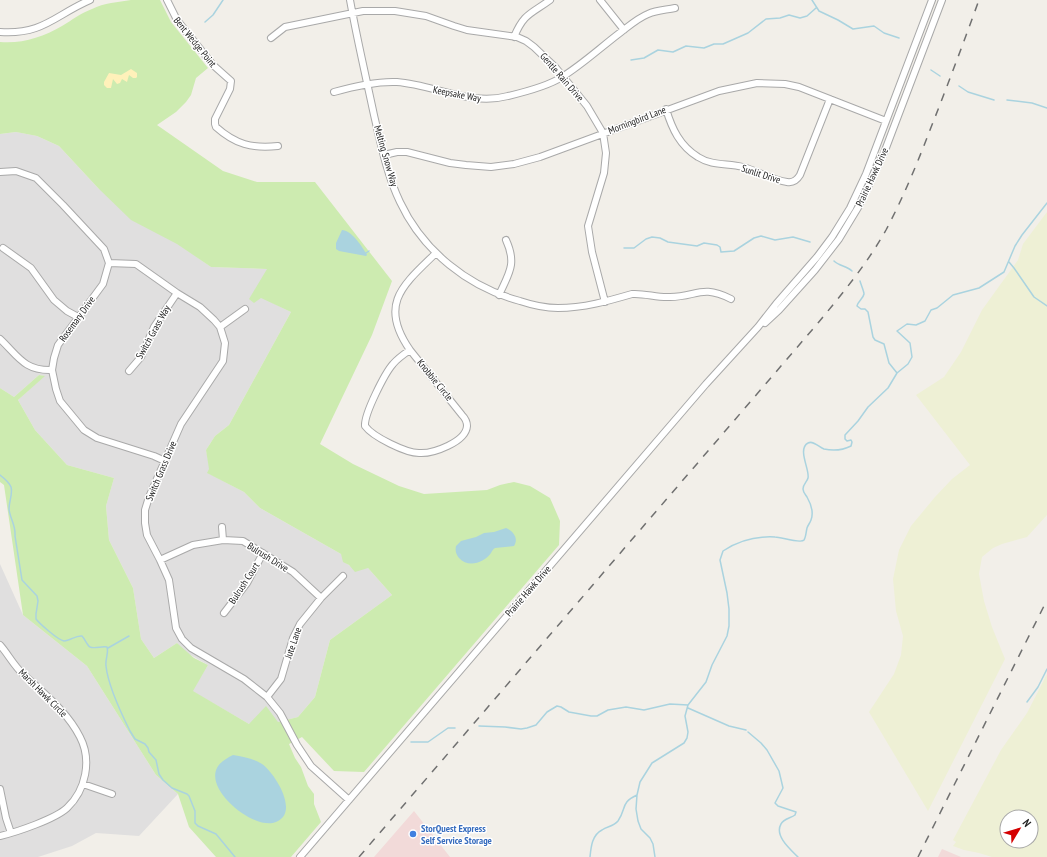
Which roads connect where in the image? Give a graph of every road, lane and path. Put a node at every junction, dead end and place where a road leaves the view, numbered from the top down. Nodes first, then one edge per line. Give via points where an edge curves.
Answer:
1 (90, 0) edge
2 (167, 0) edge
3 (350, 0) edge
4 (550, 0) edge
5 (600, 0) edge
6 (932, 0) edge
7 (942, 0) edge
8 (675, 8) dead end
9 (352, 13) junction
10 (624, 30) junction
11 (0, 32) edge
12 (514, 37) junction
13 (271, 38) dead end
14 (563, 76) junction
15 (367, 85) junction
16 (334, 92) dead end
17 (830, 98) junction
18 (666, 110) junction
19 (886, 121) junction
20 (603, 133) junction
21 (278, 146) dead end
22 (384, 155) junction
23 (0, 172) edge
24 (506, 240) dead end
25 (3, 248) dead end
26 (436, 252) junction
27 (109, 263) junction
28 (176, 292) junction
29 (499, 295) junction
30 (731, 299) dead end
31 (605, 302) junction
32 (245, 309) dead end
33 (78, 318) junction
34 (220, 327) junction
35 (758, 327) junction
36 (0, 339) edge
37 (410, 350) junction
38 (52, 370) junction
39 (129, 371) dead end
40 (165, 461) junction
41 (222, 527) dead end
42 (223, 540) junction
43 (263, 553) junction
44 (160, 560) junction
45 (343, 576) dead end
46 (321, 598) junction
47 (224, 613) dead end
48 (0, 646) edge
49 (267, 697) junction
50 (84, 784) junction
51 (0, 789) edge
52 (112, 794) dead end
53 (349, 800) junction
54 (12, 834) junction
55 (0, 836) edge
56 (300, 857) edge

1 - 11 street via 42,26 18,32
2 - 21 street, Bent Wedge Point via 177,20 213,65 230,81 230,89 215,119 216,127 244,145
3 - 9 street, Melting Snow Way
4 - 12 street via 528,14
5 - 10 street
6 - 19 street, Prairie Hawk Drive
7 - 35 street, Prairie Hawk Drive via 884,153 859,206 819,265 780,310
8 - 10 street, Keepsake Way via 647,14
9 - 12 street, Gentle Rain Drive via 378,10 409,12 467,30
9 - 13 street, Gentle Rain Drive via 285,28
9 - 15 street, Melting Snow Way
10 - 14 street, Keepsake Way
12 - 14 street, Gentle Rain Drive via 534,47
14 - 15 street, Keepsake Way via 555,81 496,99 465,97 398,82
14 - 20 street, Gentle Rain Drive via 587,106
15 - 16 street, Keepsake Way
15 - 22 street, Melting Snow Way
17 - 18 street, Morningbird Lane via 785,84 757,83 719,90
17 - 18 street, Sunlit Drive via 800,175 797,180 788,182 742,166 714,164 697,157 676,135
17 - 19 street, Morningbird Lane
18 - 20 street, Morningbird Lane
19 - 35 street, Prairie Hawk Drive via 866,174 842,221 817,257
20 - 22 street, Morningbird Lane via 528,160 491,167 450,163 407,152
20 - 31 street, Gentle Rain Drive via 606,153 604,173 588,226
22 - 26 street, Melting Snow Way via 390,179 403,209
23 - 27 street via 16,171 36,178 104,249
24 - 29 street via 512,264
25 - 33 street via 31,268 54,300
26 - 29 street, Melting Snow Way via 464,276
26 - 37 street via 407,280 397,298 395,319
27 - 28 street via 136,264
27 - 33 street, Rosemary Drive via 103,284
28 - 34 street via 200,307
28 - 39 street, Switch Grass Way via 154,327 141,357
29 - 31 street, Melting Snow Way via 557,308 582,307
30 - 31 street, Melting Snow Way via 712,292 671,298 641,293
32 - 34 street
33 - 38 street, Rosemary Drive via 58,345
34 - 40 street, Switch Grass Drive via 225,343 223,361 181,424
35 - 53 street, Prairie Hawk Drive via 706,384
36 - 38 street via 30,367
37 - 37 street, Knobbie Circle via 467,423 463,434 448,446 433,452 409,451 371,432 365,426 366,415 393,364
38 - 40 street, Rosemary Drive via 60,401 84,430 97,438
40 - 44 street, Switch Grass Drive via 149,497 145,523 147,535
41 - 42 street
42 - 43 street, Bulrush Drive via 243,541
42 - 44 street, Bulrush Drive via 193,545
43 - 46 street, Bulrush Drive via 293,572
43 - 47 street, Bulrush Court via 247,583
44 - 49 street, Switch Grass Drive via 169,580 176,628 186,643
45 - 46 street, Jute Lane
46 - 49 street, Jute Lane via 300,624 293,638 283,675
48 - 50 street, Marsh Hawk Circle via 22,673 59,707 80,737 85,749
49 - 53 street, Switch Grass Drive via 284,719 311,766
50 - 52 street
50 - 54 street, Marsh Hawk Circle via 67,808 57,815
51 - 54 street
53 - 56 street, Prairie Hawk Drive
54 - 55 street, Marsh Hawk Circle

